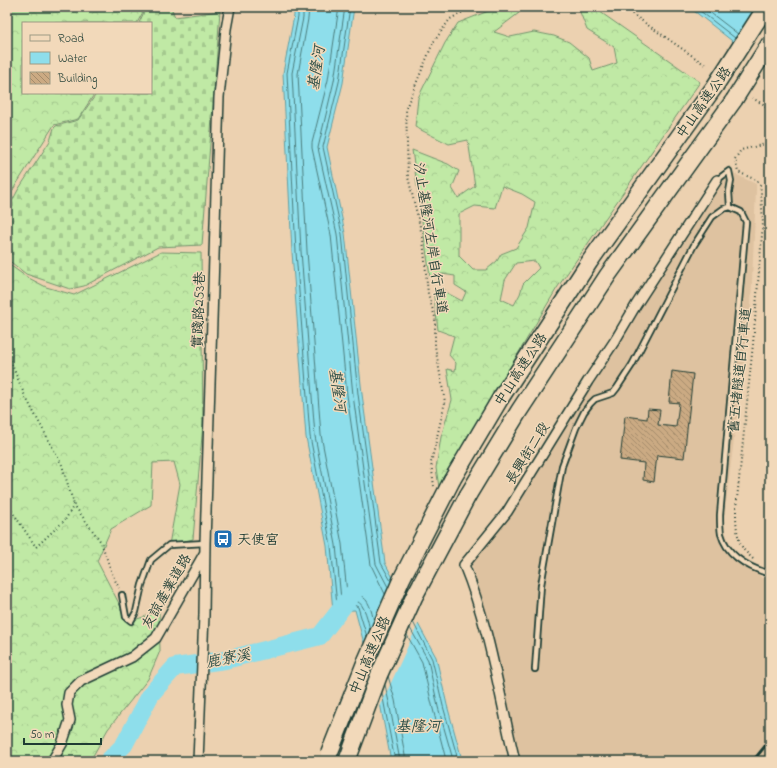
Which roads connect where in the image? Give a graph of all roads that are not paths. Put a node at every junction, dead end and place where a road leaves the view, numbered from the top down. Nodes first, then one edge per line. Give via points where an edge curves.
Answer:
1 (230, 7) edge
2 (766, 7) edge
3 (770, 43) edge
4 (717, 180) joint
5 (730, 206) junction
6 (205, 548) junction
7 (770, 574) edge
8 (188, 582) junction
9 (204, 589) junction
10 (122, 595) road end
11 (535, 669) dead end
12 (328, 757) edge
13 (52, 761) edge
14 (198, 761) edge
15 (347, 761) edge
16 (515, 761) edge

1 - 6 street, 實踐路253巷 via 218,97
2 - 12 highway, 中山高速公路, bridge via 715,86 590,261 500,399 452,480 402,578
3 - 15 highway, 中山高速公路, bridge via 734,100 608,275 519,411 468,495 414,597 379,675
4 - 5 lane via 729,171
4 - 16 street, 長興街二段 via 507,512 464,564 489,640
5 - 7 lane via 741,212 746,222 720,516 722,535 728,550 747,565
5 - 11 lane via 712,217 694,245 622,381 613,393 595,399 590,404 576,428 562,466 541,585
6 - 8 street, 友諒產業道路
6 - 9 street, 實踐路253巷
6 - 10 lane via 169,545 151,560 131,621 126,617
8 - 9 street via 194,578 199,579
8 - 13 street, 友諒產業道路 via 156,638 132,657 81,681 69,693 67,705 70,720 62,744
9 - 14 street, 實踐路253巷

